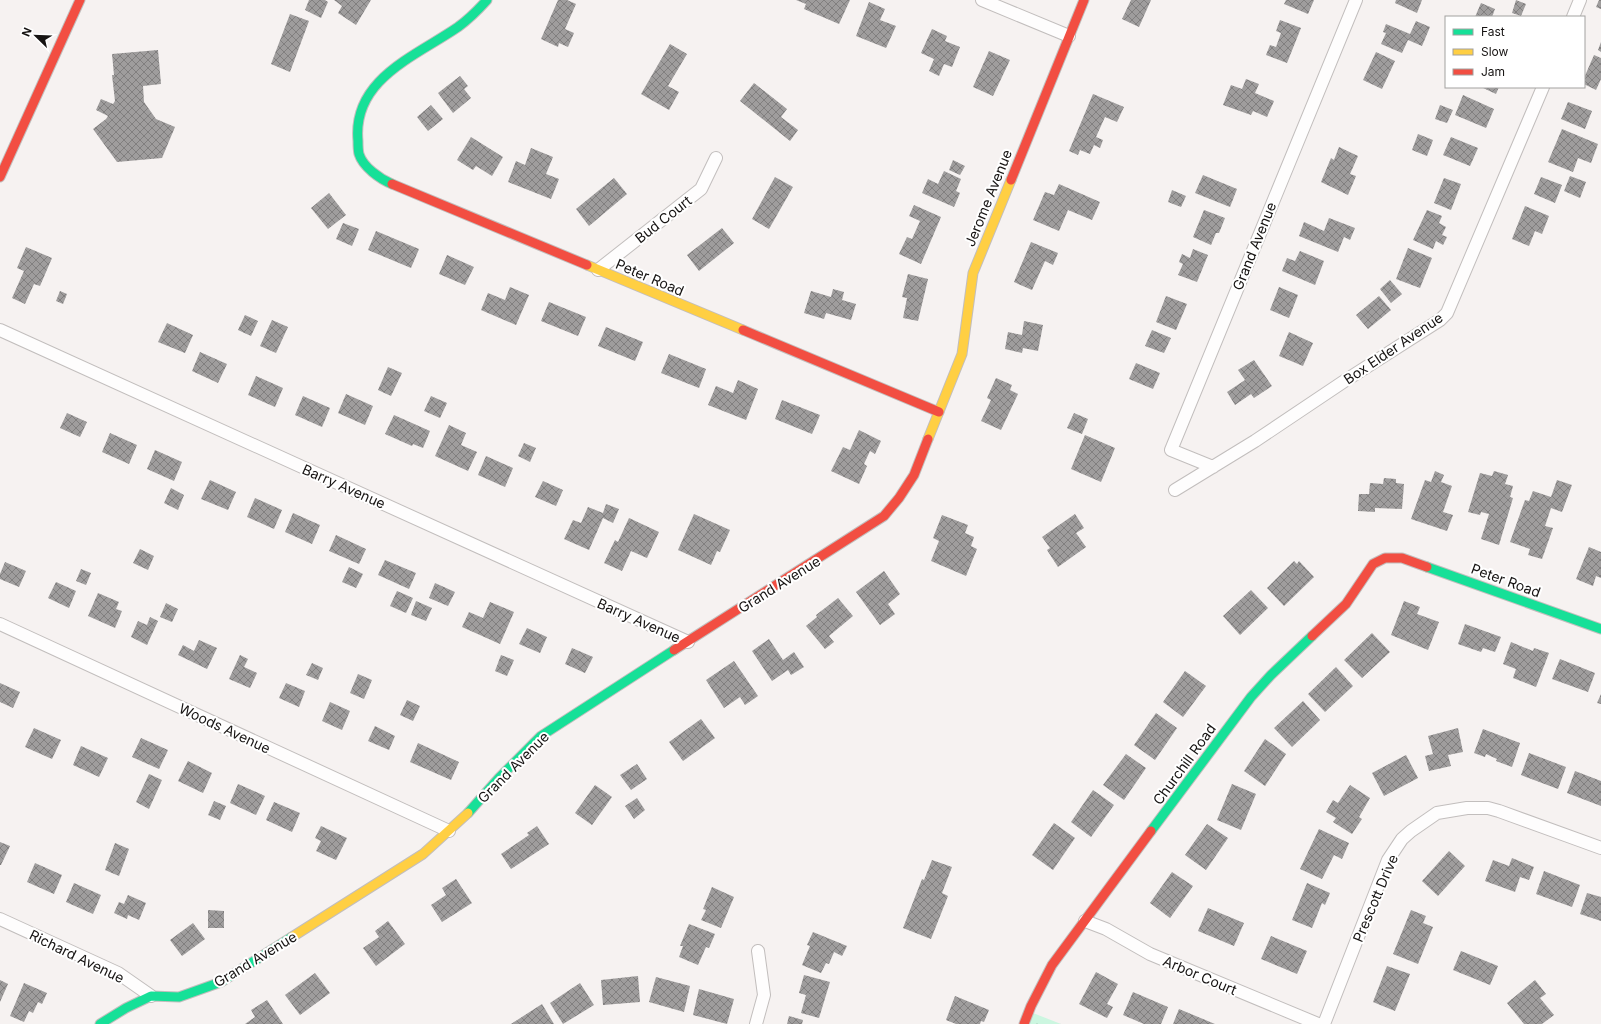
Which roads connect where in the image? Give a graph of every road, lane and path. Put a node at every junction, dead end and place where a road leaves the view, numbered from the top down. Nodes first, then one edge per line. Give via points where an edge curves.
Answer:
1 (80, 0) edge
2 (487, 0) edge
3 (982, 0) edge
4 (1084, 0) edge
5 (1356, 0) edge
6 (1580, 0) edge
7 (1573, 16) edge
8 (1069, 36) junction
9 (1543, 88) edge
10 (716, 158) dead end
11 (0, 177) edge
12 (598, 270) junction
13 (0, 330) edge
14 (938, 412) junction
15 (1213, 467) junction
16 (1174, 490) dead end
17 (1402, 558) joint
18 (0, 624) edge
19 (1601, 629) edge
20 (688, 642) junction
21 (449, 831) junction
22 (1601, 848) edge
23 (0, 919) edge
24 (1085, 921) junction
25 (758, 951) dead end
26 (151, 996) junction
27 (100, 1024) edge
28 (756, 1024) edge
29 (1024, 1024) edge
30 (1318, 1024) edge
31 (1324, 1024) edge

1 - 11 street
2 - 12 street, Peter Road via 466,22 402,60 380,79 358,115 356,126 360,156 372,172 387,182
3 - 8 street
4 - 8 street, Jerome Avenue
5 - 15 street, Grand Avenue via 1171,450
6 - 7 street
8 - 14 street, Jerome Avenue via 972,273 962,354
9 - 15 street, Box Elder Avenue via 1447,313
10 - 12 street, Bud Court via 701,189
12 - 14 street, Peter Road
13 - 20 street, Barry Avenue
14 - 20 street, Grand Avenue via 914,475 884,516
15 - 16 street, Box Elder Avenue
17 - 19 street, Peter Road
17 - 24 street, Churchill Road via 1386,558 1373,564 1346,604 1251,697
18 - 21 street, Woods Avenue
20 - 21 street, Grand Avenue via 541,736
21 - 26 street, Grand Avenue via 423,854 221,982 179,996
22 - 31 street, Prescott Drive via 1488,808 1467,808 1437,813 1402,839 1388,860
23 - 26 street, Richard Avenue via 118,973
24 - 29 street, Churchill Road via 1052,965
24 - 30 street, Arbor Court via 1106,929 1150,954
25 - 28 street via 764,995
26 - 27 street, Grand Avenue

